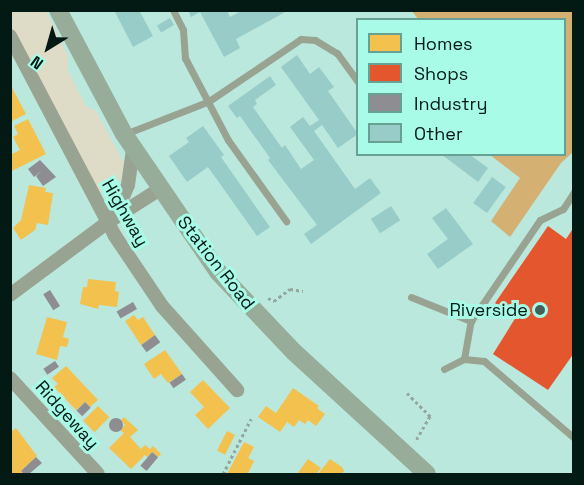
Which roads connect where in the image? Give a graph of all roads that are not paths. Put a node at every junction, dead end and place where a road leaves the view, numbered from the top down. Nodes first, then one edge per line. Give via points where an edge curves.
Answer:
1 (58, 10) edge
2 (173, 10) edge
3 (10, 36) edge
4 (356, 81) edge
5 (209, 101) junction
6 (128, 141) junction
7 (160, 189) junction
8 (573, 192) edge
9 (111, 220) junction
10 (286, 221) dead end
11 (10, 295) edge
12 (411, 297) dead end
13 (471, 321) junction
14 (464, 359) junction
15 (444, 369) dead end
16 (10, 378) edge
17 (237, 390) dead end
18 (573, 438) edge
19 (98, 474) edge
20 (427, 474) edge

1 - 6 main road, Station Road
2 - 5 lane via 183,30 185,58
3 - 9 street, Highway
4 - 5 lane via 337,54 315,39 302,39
5 - 6 lane
5 - 10 lane via 228,140
6 - 7 main road, Station Road
6 - 9 street via 128,185
7 - 9 street
7 - 20 main road, Station Road via 218,272 250,308
8 - 13 lane via 563,208 540,220
9 - 11 street
9 - 17 street, Highway via 162,306
12 - 13 lane
13 - 14 lane
14 - 15 lane
14 - 18 lane via 484,361 497,370
16 - 19 street, Ridgeway

